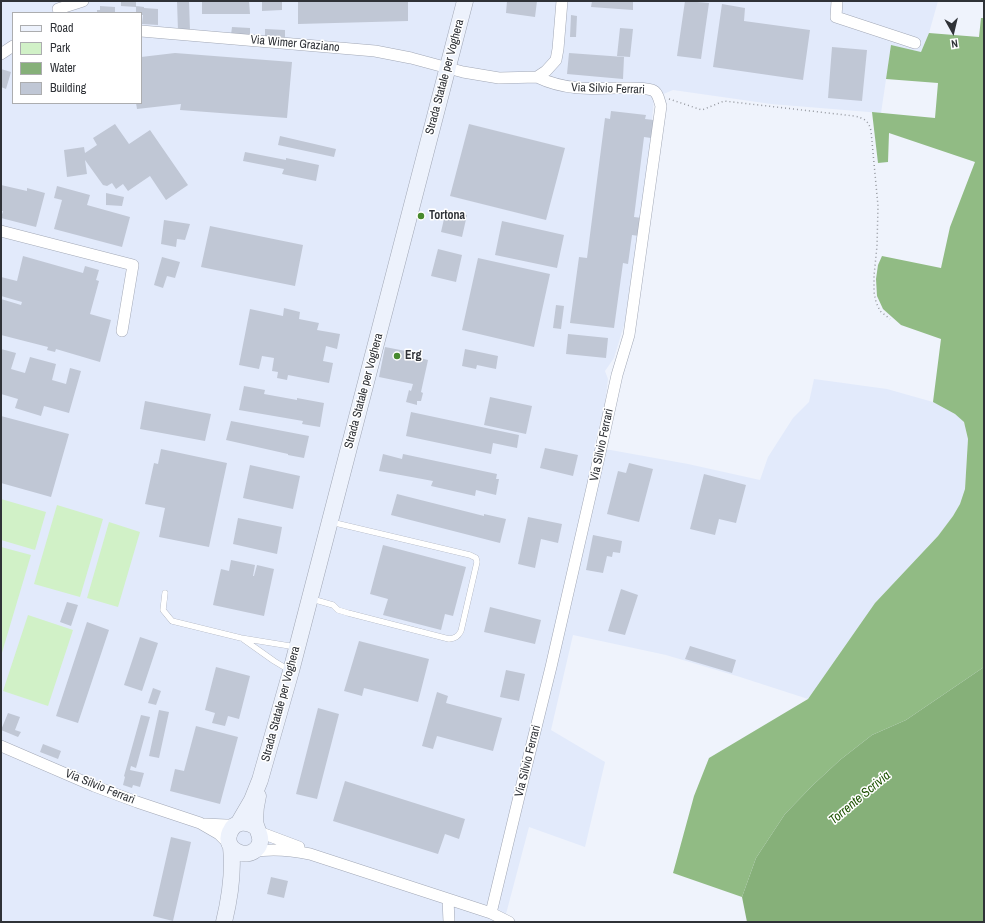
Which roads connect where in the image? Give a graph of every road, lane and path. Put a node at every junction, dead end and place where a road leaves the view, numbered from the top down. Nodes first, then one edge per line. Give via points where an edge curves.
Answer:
1 (67, 1) edge
2 (83, 1) edge
3 (465, 1) edge
4 (562, 1) edge
5 (837, 1) edge
6 (56, 11) edge
7 (142, 31) edge
8 (915, 43) dead end
9 (12, 47) edge
10 (1, 54) edge
11 (448, 68) junction
12 (537, 77) junction
13 (657, 94) junction
14 (1, 231) edge
15 (890, 319) dead end
16 (122, 332) dead end
17 (330, 522) junction
18 (165, 593) dead end
19 (309, 599) junction
20 (241, 638) junction
21 (296, 647) junction
22 (291, 671) junction
23 (1, 746) edge
24 (260, 780) junction
25 (200, 823) junction
26 (237, 824) junction
27 (258, 829) junction
28 (231, 846) junction
29 (250, 853) junction
30 (310, 854) junction
31 (230, 898) junction
32 (448, 899) junction
33 (491, 913) junction
34 (224, 922) edge
35 (449, 922) edge
36 (509, 922) edge

1 - 6 street
2 - 6 street
3 - 11 main road, Strada Statale per Voghera
4 - 12 street via 556,60
5 - 8 street via 836,17
7 - 11 street, Via Wimer Graziano via 375,51
9 - 10 street
11 - 12 street, Via Wimer Graziano via 499,78
11 - 17 main road, Strada Statale per Voghera
12 - 13 street, Via Silvio Ferrari via 562,86 590,89 635,88
13 - 15 path via 702,110 724,101 854,116 867,122 871,131 878,206 874,292 880,311
13 - 33 street, Via Silvio Ferrari via 661,106 629,335 616,375 553,660
14 - 16 street via 133,266
17 - 19 main road, Strada Statale per Voghera
17 - 19 lane via 476,558 461,631 458,636 449,639 338,610 333,605
18 - 20 lane via 163,610 172,621
19 - 21 main road, Strada Statale per Voghera
20 - 21 lane
20 - 22 lane
21 - 22 main road, Strada Statale per Voghera
22 - 24 main road, Strada Statale per Voghera
23 - 25 street, Via Silvio Ferrari via 94,786
24 - 26 main road, Strada Statale per Voghera via 252,800
24 - 27 main road, Strada Statale per Voghera via 255,813
25 - 26 street, Via Silvio Ferrari
25 - 28 street, Via Silvio Ferrari via 219,834
26 - 27 main road via 247,822
26 - 28 main road, Strada Statale per Voghera via 230,832
27 - 29 main road, Strada Statale per Voghera via 260,842
27 - 30 street
28 - 29 main road via 239,853
28 - 31 main road, Strada Statale per Voghera via 233,868
29 - 30 street via 274,849
29 - 31 main road, Strada Statale per Voghera
30 - 32 street
31 - 34 main road, Strada Statale per Voghera
32 - 33 street
32 - 35 street
33 - 36 street

